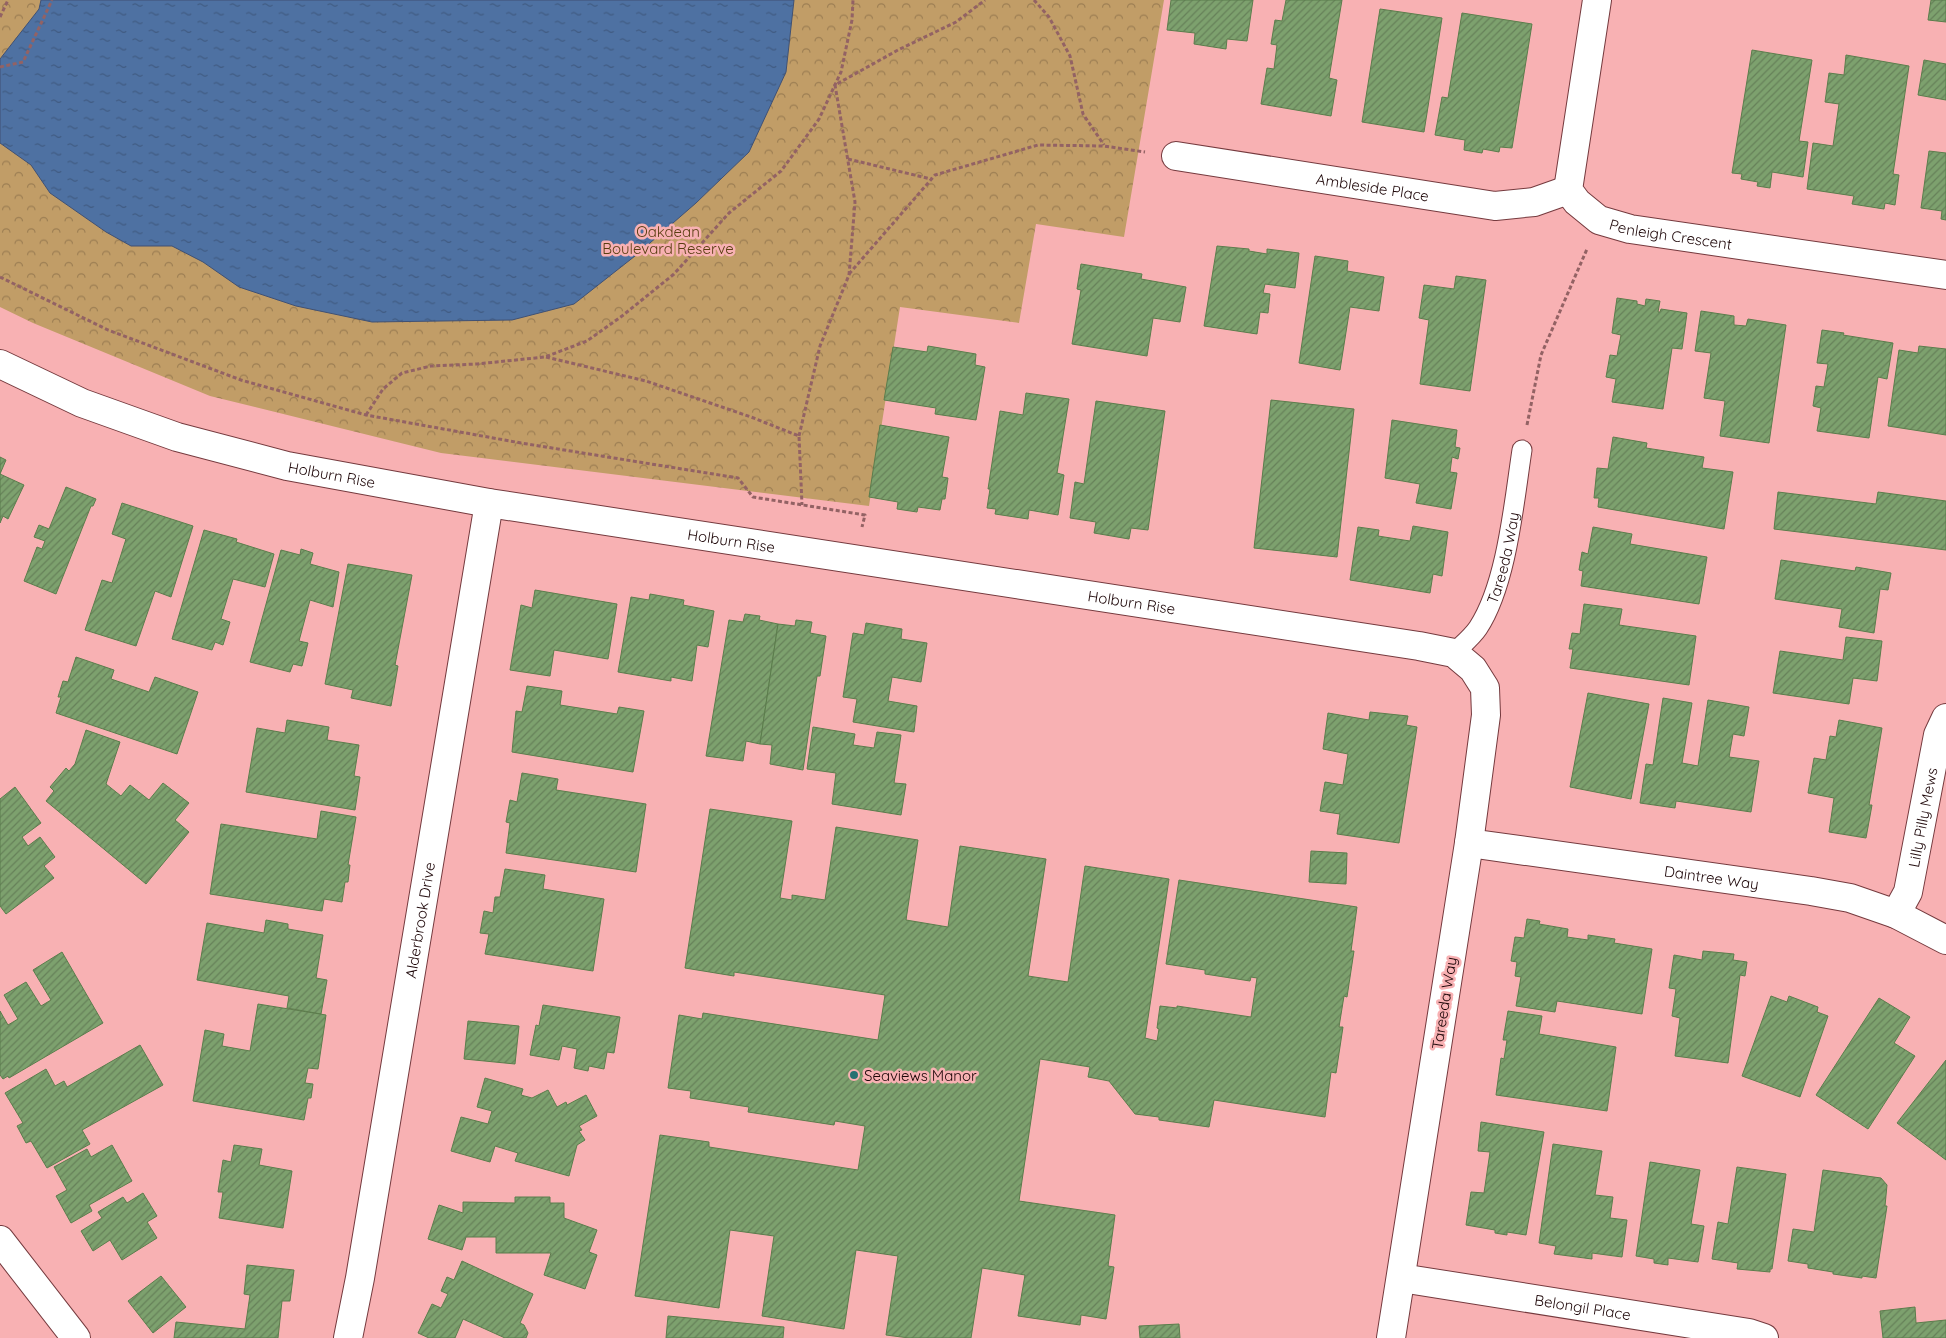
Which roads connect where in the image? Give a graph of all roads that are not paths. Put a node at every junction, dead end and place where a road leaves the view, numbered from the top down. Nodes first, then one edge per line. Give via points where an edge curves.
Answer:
1 (1597, 0) edge
2 (1176, 156) road end
3 (1568, 190) junction
4 (1946, 275) edge
5 (0, 364) edge
6 (1522, 450) road end
7 (489, 503) junction
8 (1464, 661) junction
9 (1946, 718) edge
10 (1469, 843) junction
11 (1896, 914) junction
12 (1946, 940) edge
13 (0, 1240) edge
14 (1401, 1278) junction
15 (76, 1338) edge
16 (348, 1338) edge
17 (1391, 1338) edge
18 (1764, 1338) edge

1 - 3 street
2 - 3 street, Ambleside Place via 1495,206 1534,202
3 - 4 street, Penleigh Crescent via 1599,220 1630,229
5 - 7 street, Holburn Rise via 82,403 177,437 287,466
6 - 8 lane, Tareeda Way via 1499,579 1492,602
7 - 8 street, Holburn Rise via 1419,646
7 - 16 street, Alderbrook Drive
8 - 10 street, Tareeda Way via 1485,688 1486,715
9 - 11 street, Lilly Pilly Mews via 1938,735 1908,892
10 - 11 street, Daintree Way via 1811,891 1850,898
10 - 14 street, Tareeda Way
11 - 12 street, Daintree Way
13 - 15 street
14 - 17 street, Tareeda Way
14 - 18 street, Belongil Place

